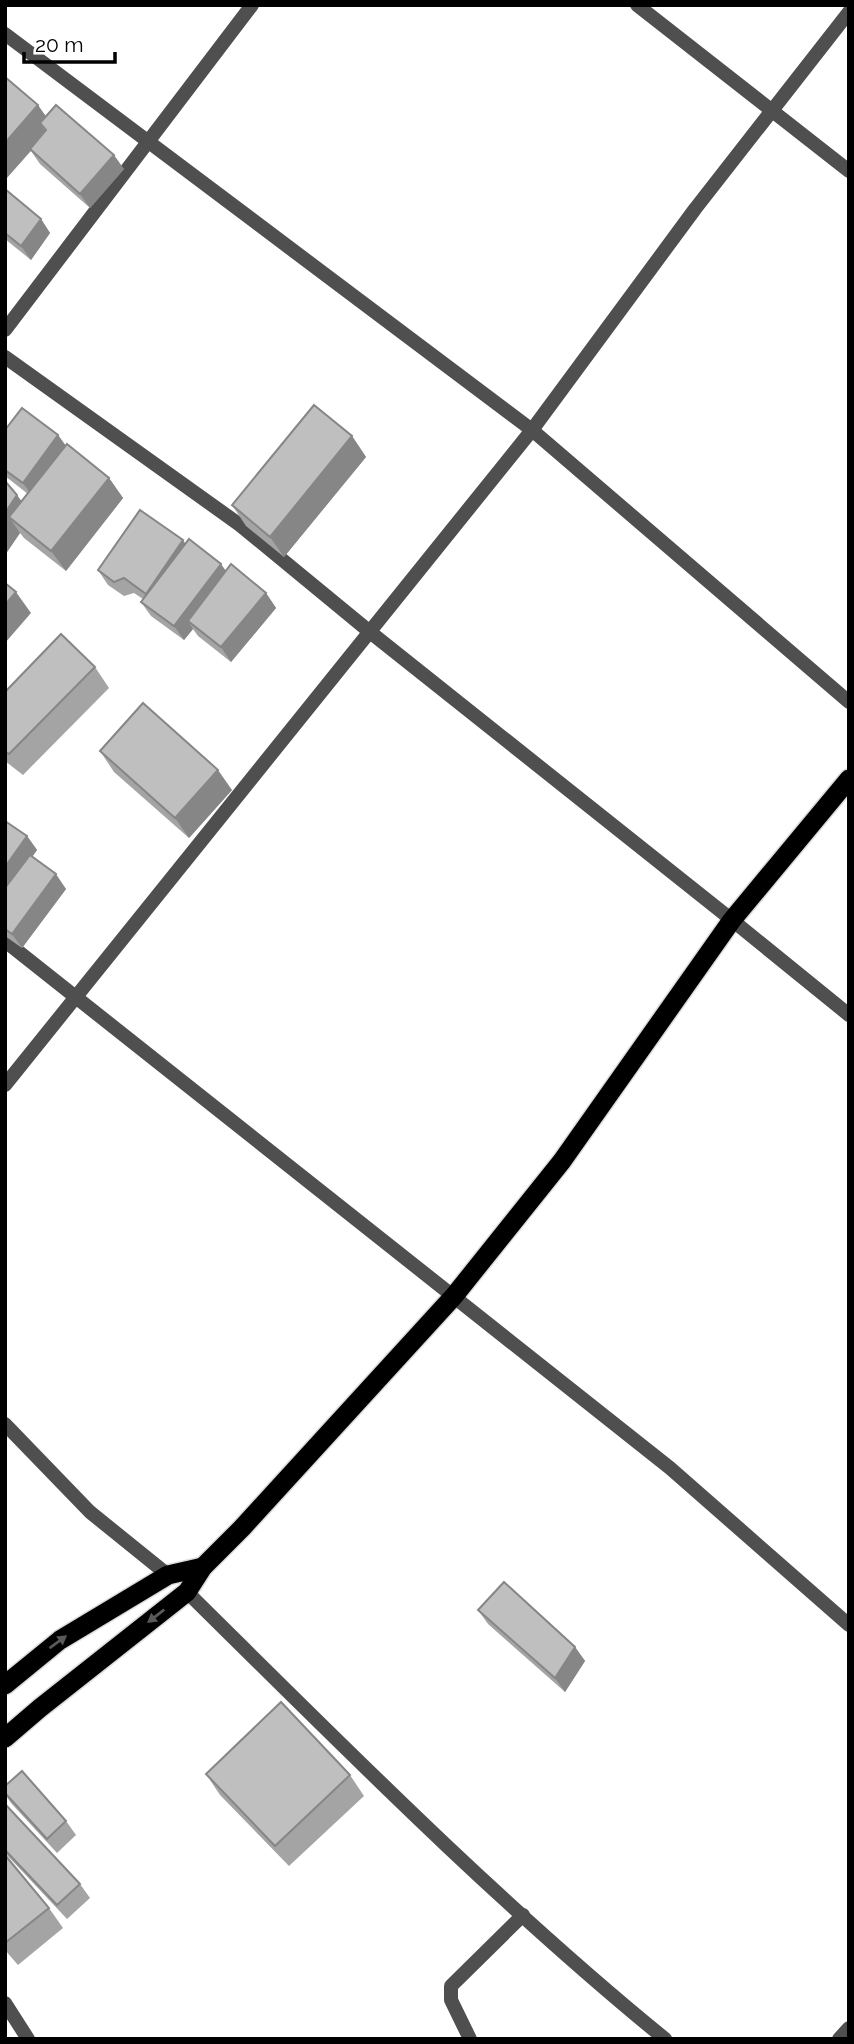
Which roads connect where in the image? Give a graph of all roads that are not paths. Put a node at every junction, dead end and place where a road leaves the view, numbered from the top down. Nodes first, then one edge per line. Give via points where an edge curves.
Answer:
1 (252, 5) edge
2 (637, 5) edge
3 (849, 12) edge
4 (5, 34) edge
5 (773, 110) junction
6 (150, 142) junction
7 (849, 171) edge
8 (5, 330) edge
9 (5, 357) edge
10 (532, 430) junction
11 (370, 632) junction
12 (849, 702) edge
13 (849, 779) edge
14 (732, 920) junction
15 (5, 942) edge
16 (74, 999) junction
17 (849, 1015) edge
18 (5, 1085) edge
19 (454, 1296) junction
20 (5, 1424) edge
21 (203, 1567) junction
22 (168, 1575) junction
23 (187, 1592) junction
24 (849, 1625) edge
25 (5, 1685) edge
26 (5, 1738) edge
27 (523, 1915) junction
28 (5, 2003) edge
29 (849, 2028) edge
30 (28, 2039) edge
31 (470, 2039) edge
32 (666, 2039) edge
33 (839, 2039) edge

1 - 6 street
2 - 5 street
3 - 5 street
4 - 6 street
5 - 7 street
5 - 10 street
6 - 8 street
6 - 10 street
9 - 11 street via 240,525
10 - 11 street
10 - 12 street
11 - 14 street
11 - 16 street
13 - 14 highway
14 - 17 street
14 - 19 highway via 562,1161
15 - 16 street
16 - 18 street
16 - 19 street
19 - 21 highway
19 - 24 street via 670,1468
20 - 22 street via 90,1512
21 - 22 highway
21 - 23 highway
25 -> 22 highway via 60,1640
23 -> 26 highway
23 - 27 street
27 - 31 street via 451,1986 451,2000
27 - 32 street
28 - 30 street
29 - 33 street

